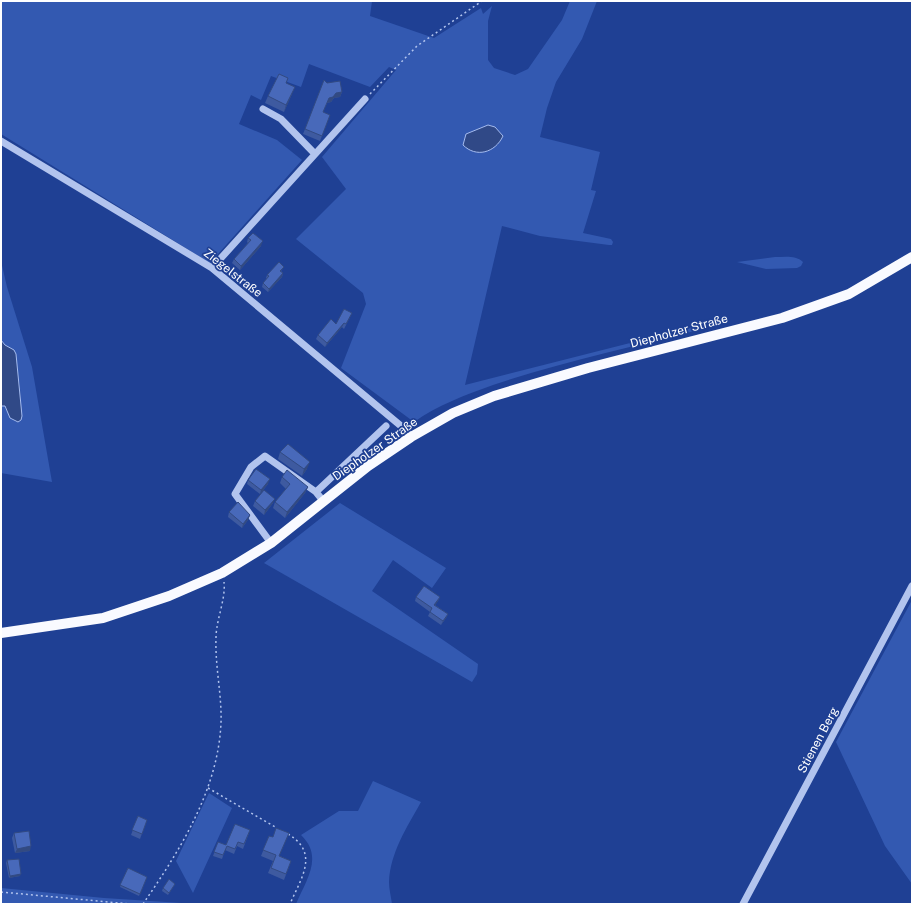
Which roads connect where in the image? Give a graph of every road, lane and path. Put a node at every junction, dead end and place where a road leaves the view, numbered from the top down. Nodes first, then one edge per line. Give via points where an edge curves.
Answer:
1 (482, 1) edge
2 (365, 99) joint
3 (263, 109) dead end
4 (1, 141) edge
5 (315, 154) junction
6 (912, 257) edge
7 (212, 268) junction
8 (386, 426) dead end
9 (411, 437) junction
10 (316, 492) junction
11 (324, 502) junction
12 (271, 543) junction
13 (222, 573) junction
14 (912, 586) edge
15 (1, 633) edge
16 (208, 788) junction
17 (1, 892) edge
18 (130, 904) edge
19 (143, 904) edge
20 (290, 904) edge
21 (743, 904) edge

1 - 2 path via 417,46
2 - 5 street
3 - 5 street via 281,119
4 - 7 street, Ziegelstraße
5 - 7 street
6 - 9 main road, Diepholzer Straße via 849,294 782,318 588,368 494,396 453,413
7 - 9 street, Ziegelstraße
8 - 10 street
9 - 11 main road, Diepholzer Straße via 368,466
10 - 11 street
10 - 12 street via 265,456 251,467 235,494
11 - 12 main road, Diepholzer Straße
12 - 13 main road, Diepholzer Straße
13 - 15 main road, Diepholzer Straße via 169,596 103,618
13 - 16 path via 225,584 216,637 221,722 219,748
14 - 21 street, Stienen Berg
16 - 19 path via 178,851
16 - 20 path via 296,839 304,848 306,864
17 - 18 path

